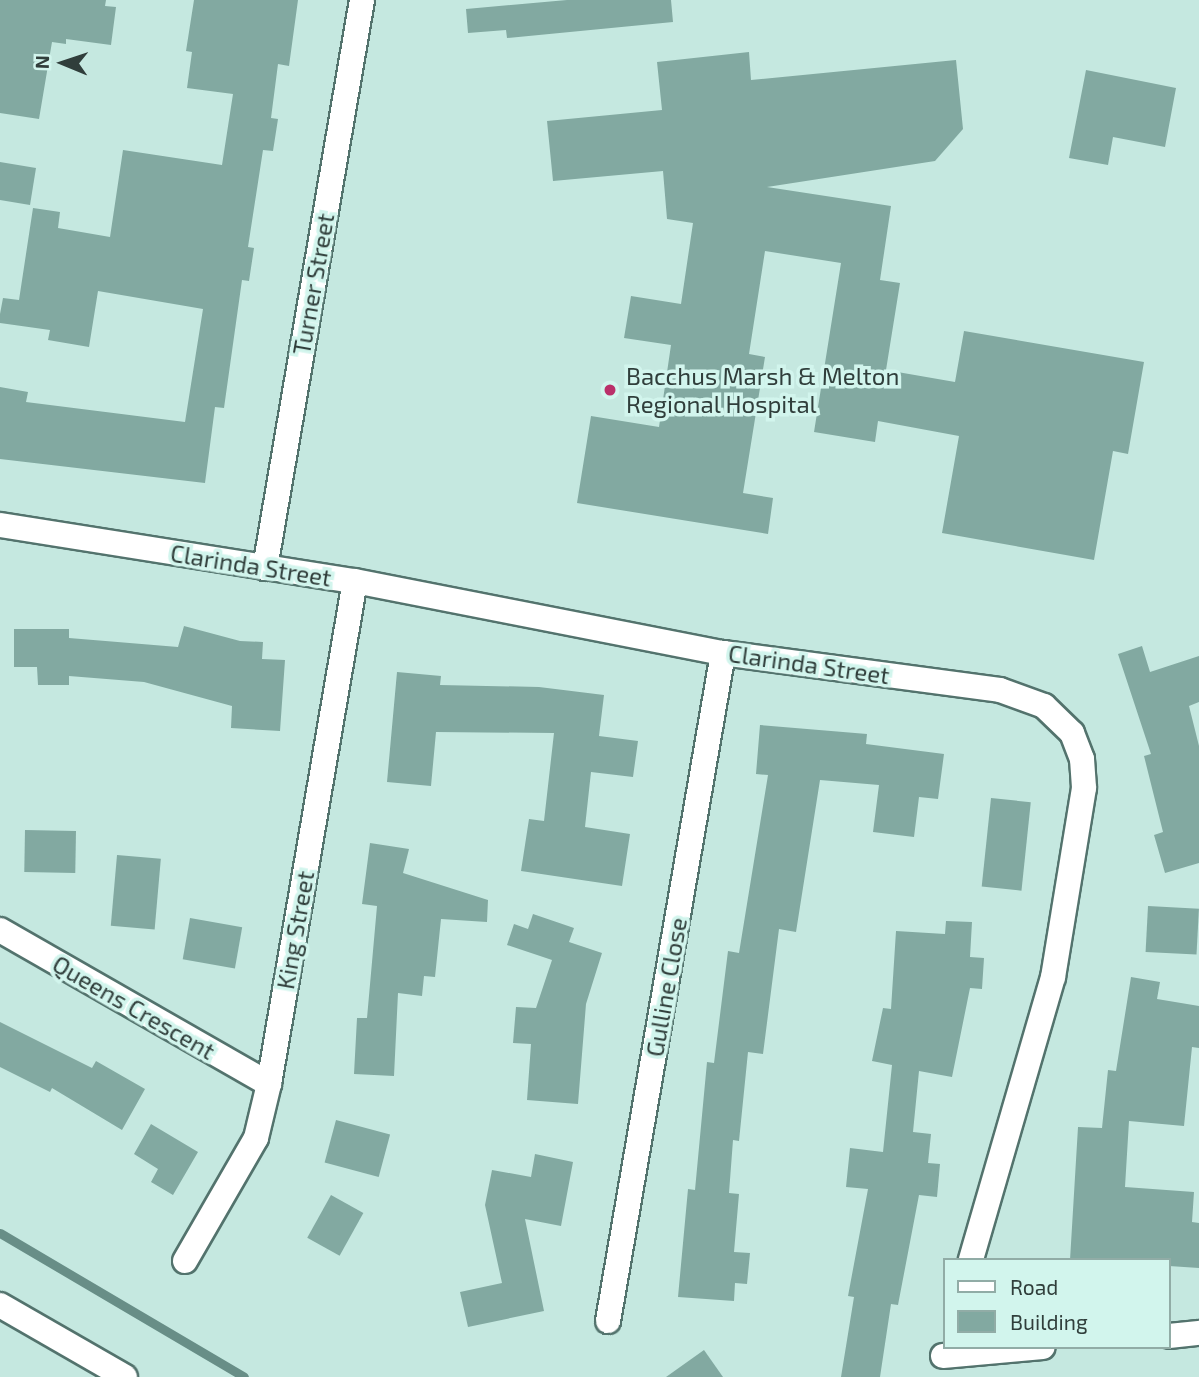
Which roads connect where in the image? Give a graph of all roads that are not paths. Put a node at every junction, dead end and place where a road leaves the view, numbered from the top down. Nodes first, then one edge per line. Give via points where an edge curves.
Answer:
1 (362, 0) edge
2 (0, 525) edge
3 (265, 568) junction
4 (355, 581) junction
5 (723, 653) junction
6 (0, 930) edge
7 (269, 1084) junction
8 (972, 1258) edge
9 (185, 1262) dead end
10 (0, 1306) edge
11 (608, 1321) dead end
12 (1199, 1333) edge
13 (1171, 1336) edge
14 (1027, 1349) edge
15 (942, 1360) edge
16 (125, 1377) edge

1 - 3 street, Turner Street
2 - 3 street, Clarinda Street
3 - 4 street, Clarinda Street
4 - 5 street, Clarinda Street
4 - 7 street, King Street
5 - 8 street, Clarinda Street via 1000,690 1044,706 1072,733 1082,759 1084,788 1053,977
5 - 11 street, Gulline Close
6 - 7 street, Queens Crescent
7 - 9 street, King Street via 257,1138
10 - 16 street
12 - 13 street
14 - 15 street

